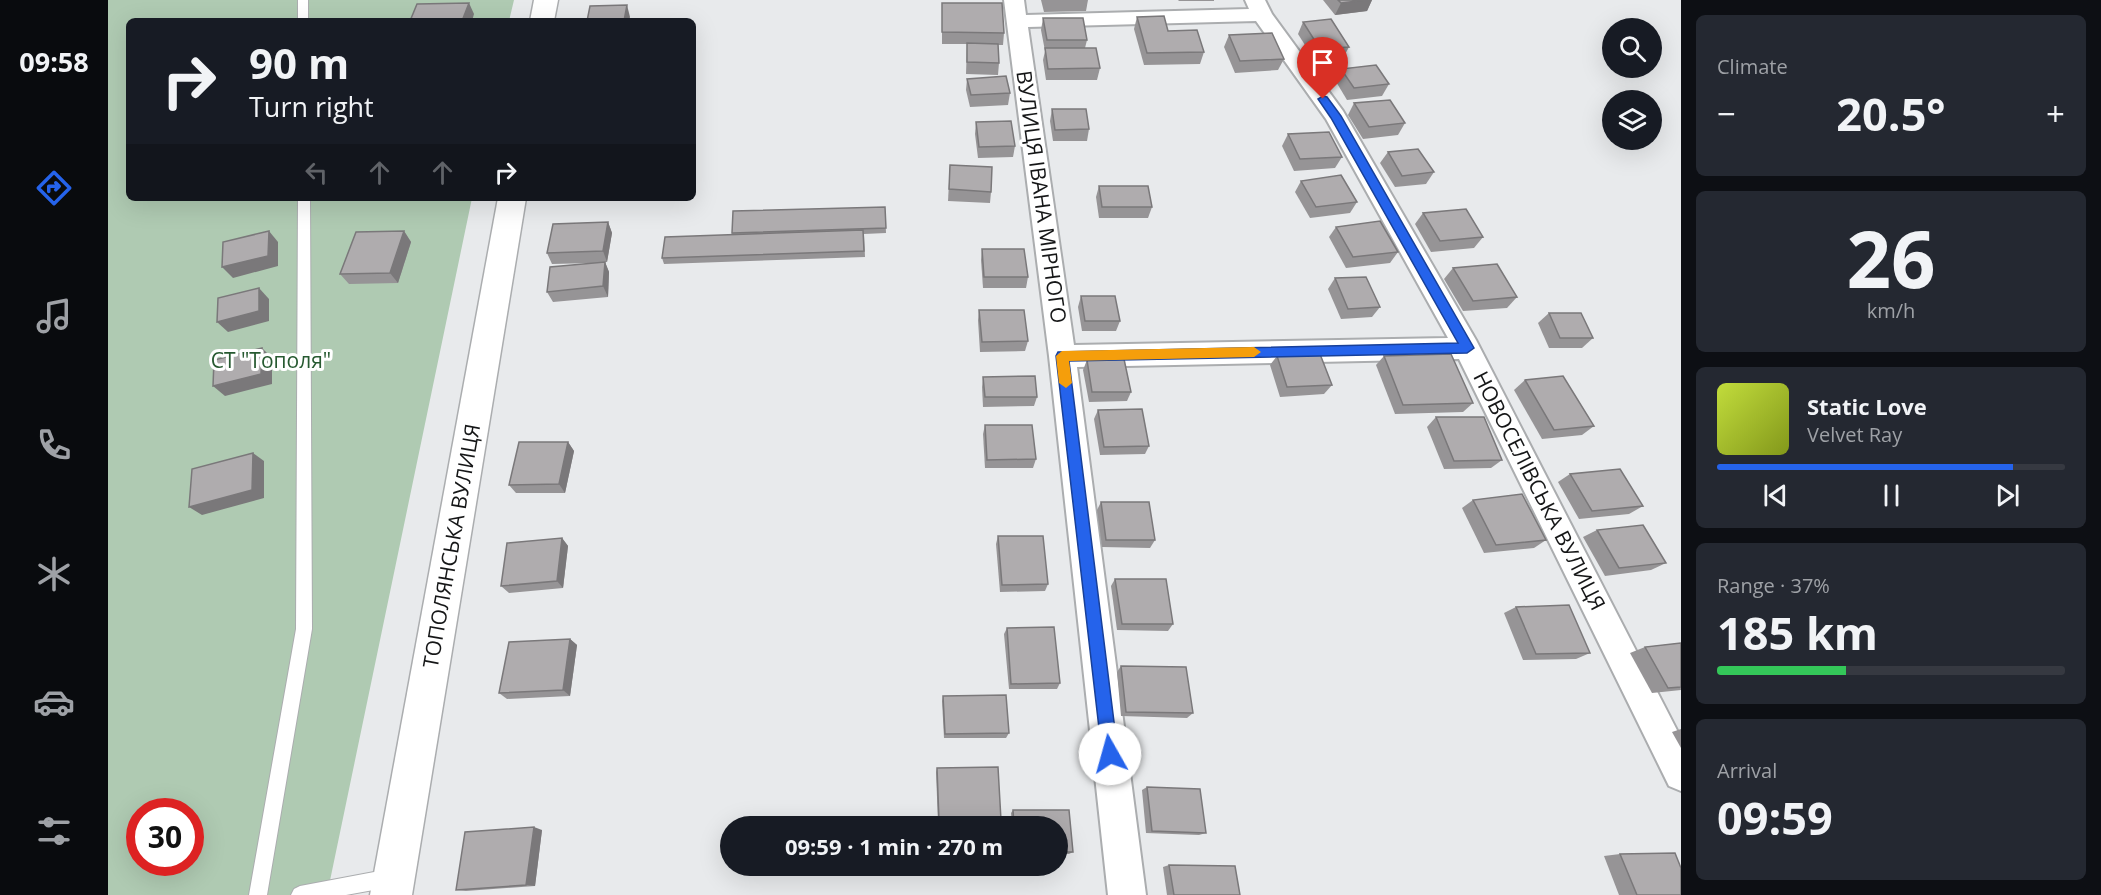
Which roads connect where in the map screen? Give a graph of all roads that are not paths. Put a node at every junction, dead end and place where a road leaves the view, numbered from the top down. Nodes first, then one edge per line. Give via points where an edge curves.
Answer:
1 (303, 0) edge
2 (546, 0) edge
3 (1258, 8) edge
4 (1016, 11) edge
5 (303, 18) edge
6 (543, 18) edge
7 (303, 201) edge
8 (511, 201) edge
9 (1467, 348) junction
10 (1062, 356) junction
11 (1681, 774) edge
12 (393, 886) edge
13 (258, 895) edge
14 (300, 895) edge
15 (1127, 895) edge

1 - 5 lane
2 - 6 street
3 - 4 street
3 - 9 street, НОВОСЕЛІВСЬКА ВУЛИЦЯ via 1335,116
4 - 10 street, ВУЛИЦЯ ІВАНА МІРНОГО
7 - 13 lane via 304,629
8 - 12 street, ТОПОЛЯНСЬКА ВУЛИЦЯ
9 - 10 street
9 - 11 street, НОВОСЕЛІВСЬКА ВУЛИЦЯ
10 - 15 street, ВУЛИЦЯ ІВАНА МІРНОГО
12 - 14 lane

